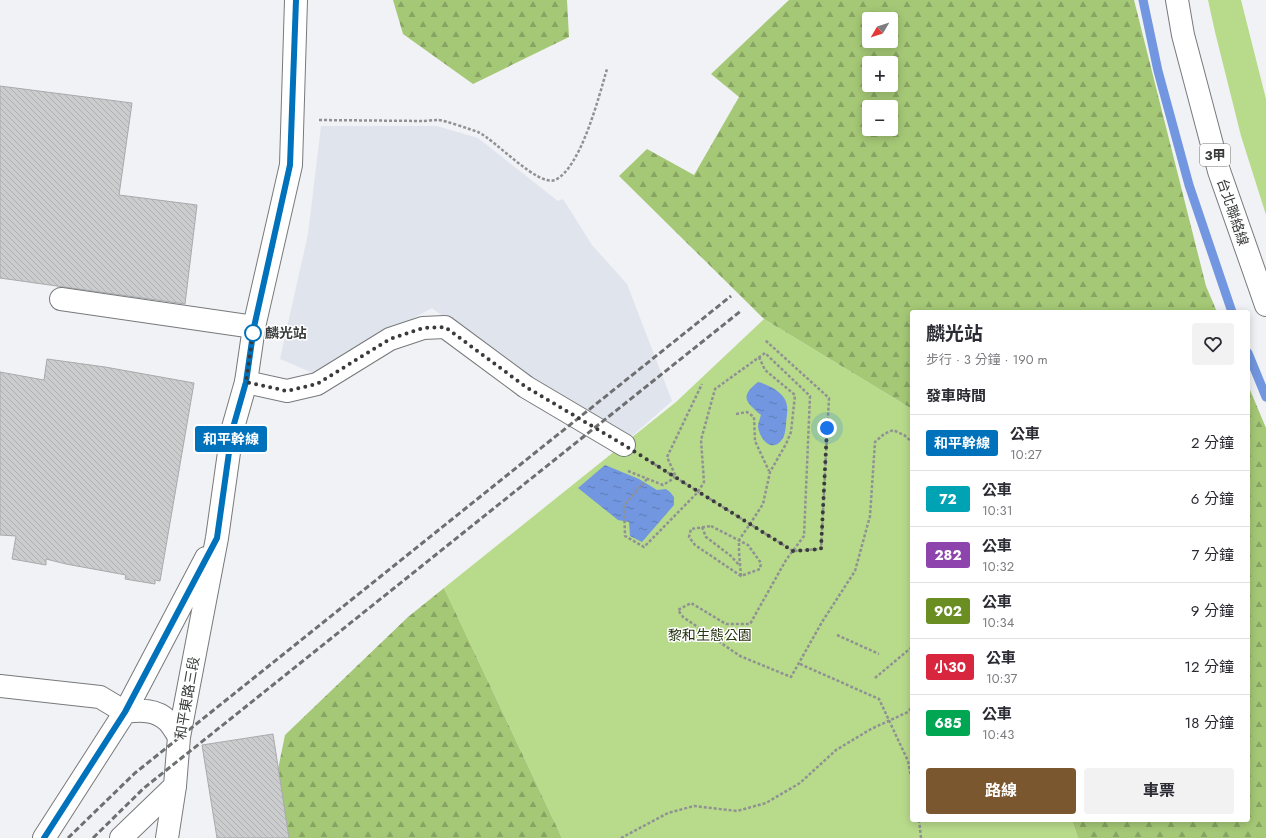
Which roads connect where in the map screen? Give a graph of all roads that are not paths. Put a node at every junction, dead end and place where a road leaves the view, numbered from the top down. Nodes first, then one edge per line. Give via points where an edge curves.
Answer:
1 (296, 0) edge
2 (1177, 0) edge
3 (61, 299) dead end
4 (1266, 305) edge
5 (254, 327) junction
6 (246, 382) junction
7 (624, 445) road end
8 (217, 538) junction
9 (0, 686) edge
10 (125, 712) junction
11 (179, 737) junction
12 (175, 786) junction
13 (44, 838) edge
14 (121, 838) edge
15 (167, 838) edge

1 - 5 main road, 和平東路三段 via 290,165
2 - 4 main road, 台北聯絡線 / 3甲 via 1183,35 1219,171
3 - 5 main road
5 - 6 main road, 和平東路三段
6 - 7 main road via 287,391 317,384 390,339 423,328 445,327 526,387
6 - 8 main road, 和平東路三段 via 232,431
8 - 10 main road, 和平東路三段
8 - 11 main road, 和平東路三段
9 - 10 main road via 100,696
10 - 11 main road via 154,712 168,721
10 - 13 main road, 和平東路三段
11 - 12 main road, 和平東路三段
12 - 14 main road
12 - 15 main road, 和平東路三段

